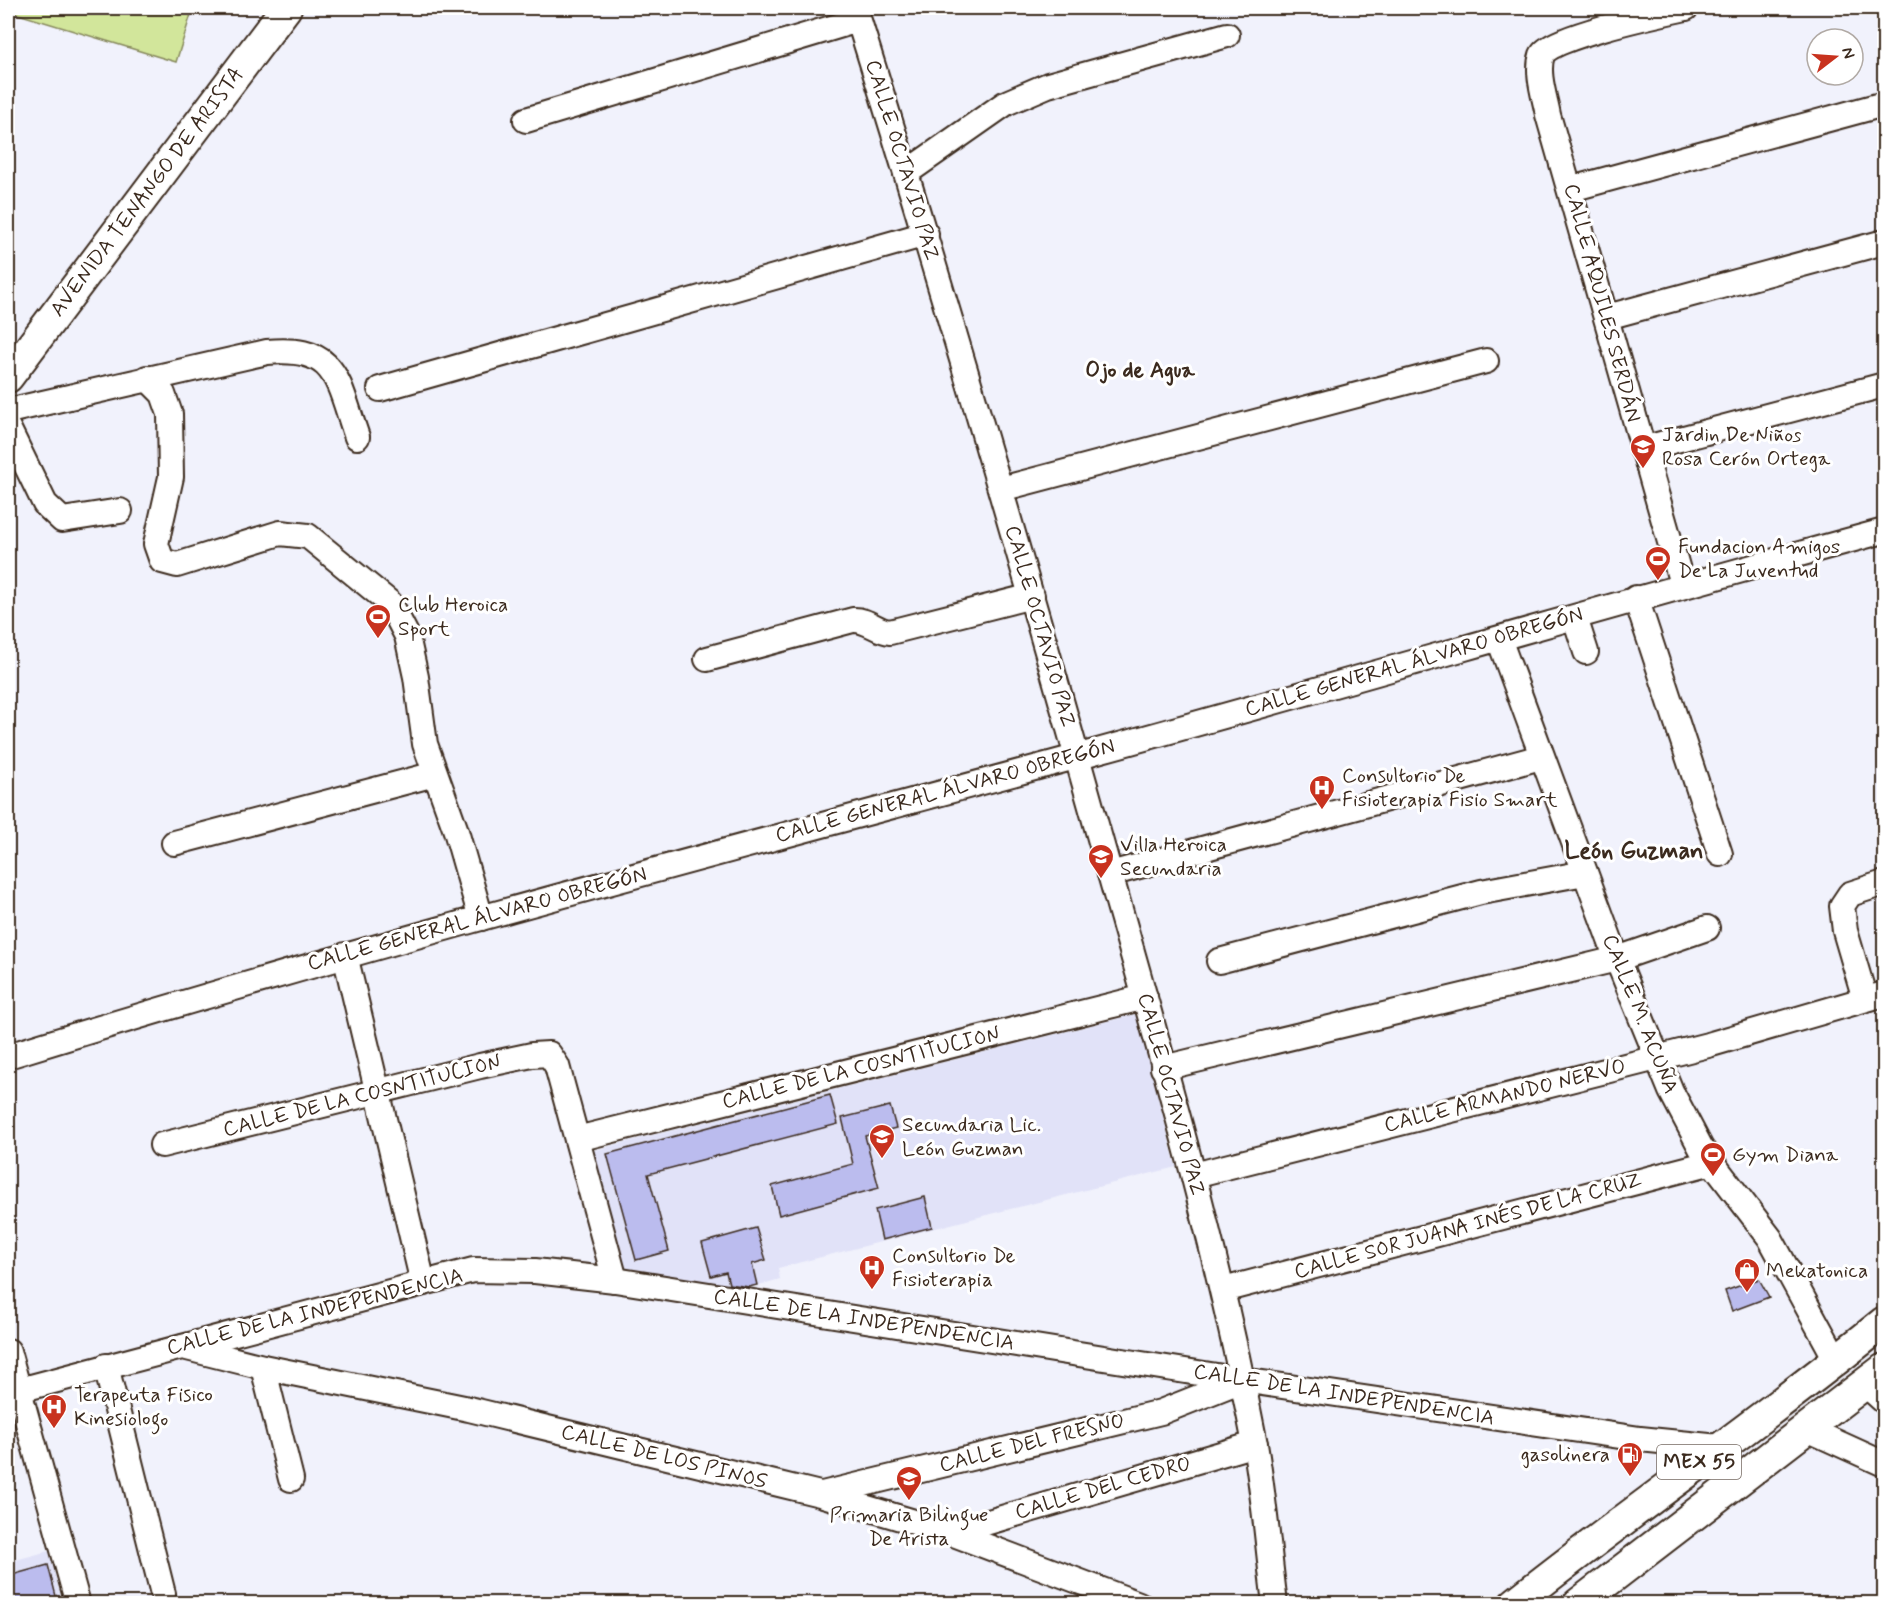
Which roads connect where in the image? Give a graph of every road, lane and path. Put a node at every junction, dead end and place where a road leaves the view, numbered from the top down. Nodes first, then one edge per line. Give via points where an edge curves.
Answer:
1 (286, 8) edge
2 (1686, 8) edge
3 (856, 14) edge
4 (1227, 35) dead end
5 (1884, 104) edge
6 (526, 120) dead end
7 (906, 173) junction
8 (1571, 189) junction
9 (926, 234) junction
10 (1884, 242) edge
11 (1607, 317) junction
12 (1486, 361) dead end
13 (8, 377) edge
14 (147, 378) junction
15 (1884, 385) edge
16 (380, 389) dead end
17 (8, 411) edge
18 (8, 428) edge
19 (357, 437) dead end
20 (1642, 449) junction
21 (1001, 489) junction
22 (120, 511) dead end
23 (1884, 532) edge
24 (1682, 584) junction
25 (1032, 596) junction
26 (1636, 598) junction
27 (1575, 618) junction
28 (1499, 639) junction
29 (1586, 652) dead end
30 (707, 659) dead end
31 (1077, 756) junction
32 (1541, 756) junction
33 (435, 774) junction
34 (174, 843) dead end
35 (1720, 854) dead end
36 (1585, 873) junction
37 (1110, 874) junction
38 (1884, 883) edge
39 (481, 918) junction
40 (1707, 928) dead end
41 (345, 955) junction
42 (1617, 959) junction
43 (1218, 961) dead end
44 (1145, 997) junction
45 (1875, 997) edge
46 (8, 1056) edge
47 (1658, 1057) junction
48 (1163, 1068) junction
49 (379, 1091) junction
50 (577, 1139) junction
51 (162, 1145) dead end
52 (1713, 1162) junction
53 (1194, 1175) junction
54 (615, 1280) junction
55 (423, 1283) junction
56 (1223, 1290) junction
57 (1884, 1322) edge
58 (180, 1346) junction
59 (8, 1351) edge
60 (1838, 1360) junction
61 (106, 1366) junction
62 (263, 1367) junction
63 (1242, 1380) junction
64 (1878, 1385) edge
65 (13, 1391) edge
66 (1807, 1429) junction
67 (1254, 1444) junction
68 (1719, 1447) junction
69 (1884, 1464) edge
70 (291, 1479) dead end
71 (820, 1494) junction
72 (951, 1533) junction
73 (164, 1594) dead end
74 (78, 1604) edge
75 (1139, 1604) edge
76 (1275, 1604) edge
77 (1514, 1604) edge
78 (1578, 1604) edge

1 - 13 main road, AVENIDA TENANGO DE ARISTA
2 - 8 street, CALLE AQUILES SERDÁN via 1572,37 1547,48 1542,55 1548,115
3 - 6 street
3 - 7 street, CALLE OCTAVIO PAZ
4 - 7 street via 1048,85 1006,103
5 - 8 street
7 - 9 street, CALLE OCTAVIO PAZ
8 - 11 street, CALLE AQUILES SERDÁN
9 - 16 street
9 - 21 street, CALLE OCTAVIO PAZ
10 - 11 street
11 - 20 street, CALLE AQUILES SERDÁN
12 - 21 street
14 - 17 street
14 - 19 street via 267,352 309,353 333,371
14 - 33 street via 163,394 170,414 171,477 156,544 162,561 177,565 280,533 308,536 390,603 403,627 416,677 422,731
15 - 20 street
18 - 22 street via 45,504 62,520
20 - 24 street, CALLE AQUILES SERDÁN
21 - 25 street, CALLE OCTAVIO PAZ
23 - 24 street, CALLE GENERAL ÁLVARO OBREGÓN
24 - 26 street, CALLE GENERAL ÁLVARO OBREGÓN
25 - 30 street via 890,632 854,620
25 - 31 street, CALLE OCTAVIO PAZ
26 - 27 street, CALLE GENERAL ÁLVARO OBREGÓN
26 - 35 street
27 - 28 street, CALLE GENERAL ÁLVARO OBREGÓN
27 - 29 street
28 - 31 street, CALLE GENERAL ÁLVARO OBREGÓN
28 - 32 street, CALLE M. ACUÑA
31 - 37 street, CALLE OCTAVIO PAZ
31 - 39 street, CALLE GENERAL ÁLVARO OBREGÓN
32 - 36 street, CALLE M. ACUÑA
32 - 37 street
33 - 34 street
33 - 39 street
36 - 42 street, CALLE M. ACUÑA
36 - 43 street via 1481,892
37 - 44 street, CALLE OCTAVIO PAZ
38 - 45 street via 1850,894 1842,906 1845,931
39 - 41 street, CALLE GENERAL ÁLVARO OBREGÓN
40 - 42 street
41 - 46 street, CALLE GENERAL ÁLVARO OBREGÓN
41 - 49 street
42 - 47 street, CALLE M. ACUÑA
42 - 48 street
44 - 48 street, CALLE OCTAVIO PAZ
44 - 50 street, CALLE DE LA COSNTITUCION
45 - 47 street, CALLE ARMANDO NERVO
47 - 52 street, CALLE M. ACUÑA via 1684,1118
47 - 53 street, CALLE ARMANDO NERVO
48 - 53 street, CALLE OCTAVIO PAZ
49 - 50 street, CALLE DE LA COSNTITUCION via 544,1053 557,1066
49 - 51 street, CALLE DE LA COSNTITUCION
49 - 55 street
50 - 54 street
52 - 56 street, CALLE SOR JUANA INÉS DE LA CRUZ
52 - 60 street, CALLE M. ACUÑA via 1770,1238
53 - 56 street, CALLE OCTAVIO PAZ
54 - 55 street, CALLE DE LA INDEPENDENCIA via 535,1271 473,1270
54 - 63 street, CALLE DE LA INDEPENDENCIA
55 - 58 street, CALLE DE LA INDEPENDENCIA
56 - 63 street, CALLE OCTAVIO PAZ
57 - 60 main road, MEX 55
58 - 61 street, CALLE DE LA INDEPENDENCIA
58 - 62 street, CALLE DE LOS PINOS
59 - 65 street
60 - 68 main road, MEX 55
61 - 65 street, CALLE DE LA INDEPENDENCIA
61 - 73 street
62 - 70 street
62 - 71 street, CALLE DE LOS PINOS via 469,1409
63 - 67 street, CALLE OCTAVIO PAZ
63 - 68 street, CALLE DE LA INDEPENDENCIA via 1640,1439
63 - 71 street, CALLE DEL FRESNO via 1161,1412
64 - 66 main road, MEX 55
65 - 74 street
66 - 69 street
66 - 78 main road, MEX 55
67 - 72 street, CALLE DEL CEDRO
67 - 76 street, CALLE OCTAVIO PAZ
68 - 77 main road, MEX 55
71 - 72 street, CALLE DE LOS PINOS
72 - 75 street, CALLE DE LOS PINOS

